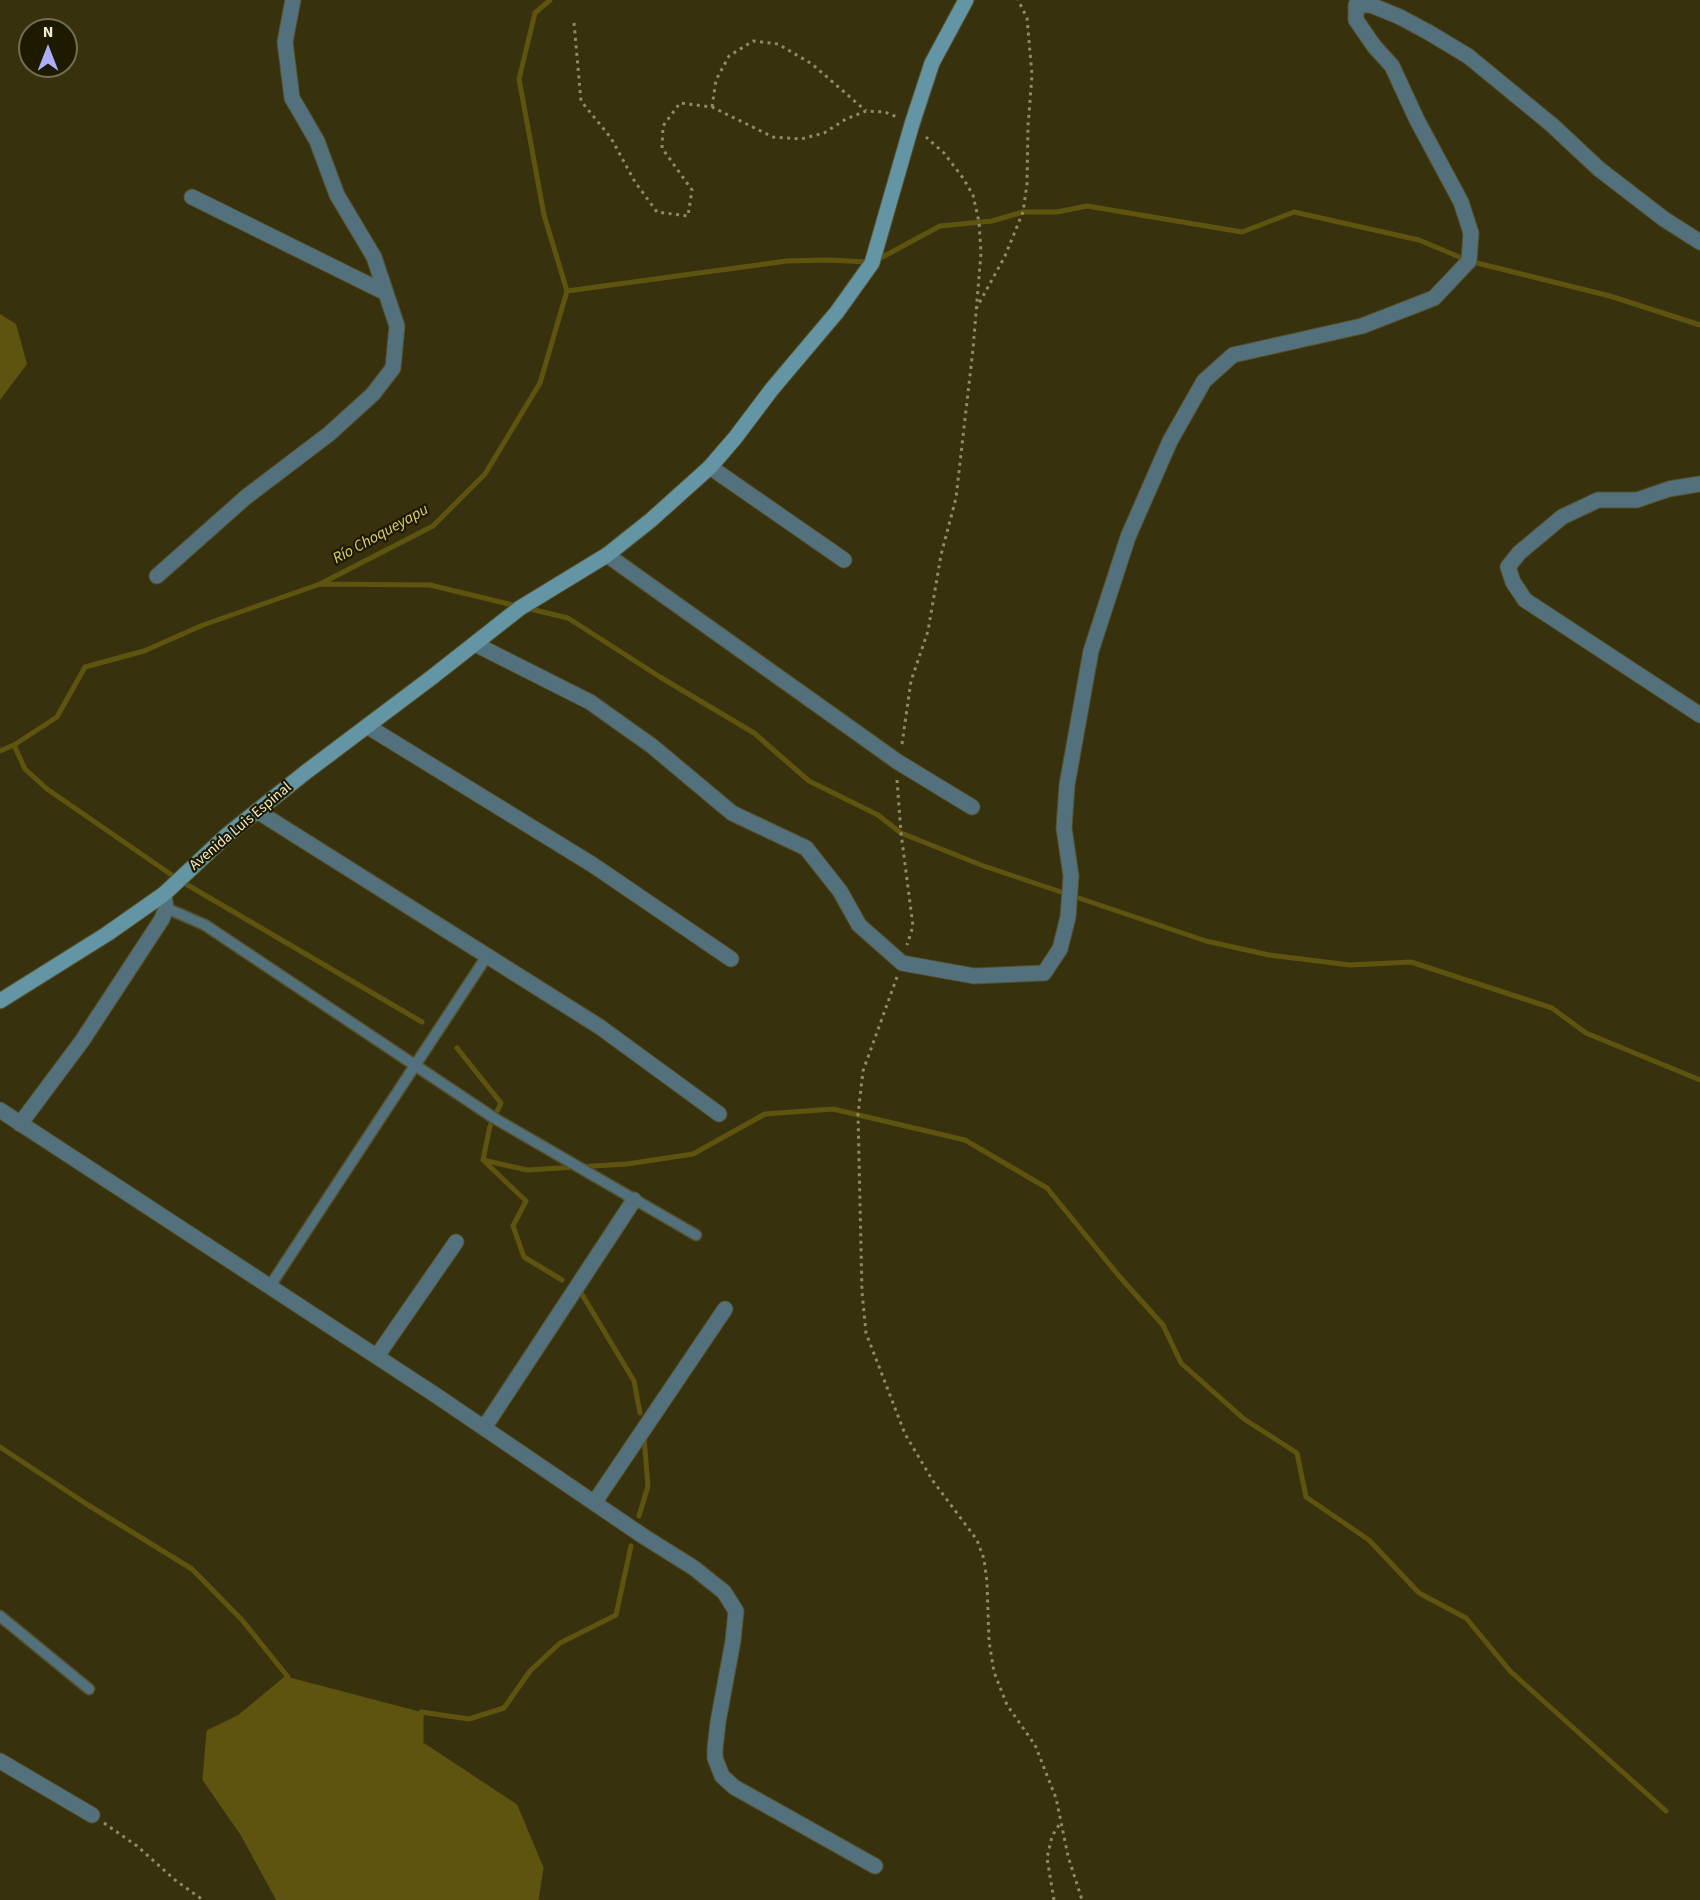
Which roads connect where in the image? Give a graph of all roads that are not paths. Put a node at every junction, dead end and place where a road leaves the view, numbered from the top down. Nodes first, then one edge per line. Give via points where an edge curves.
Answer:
1 (293, 0) edge
2 (966, 0) edge
3 (192, 197) dead end
4 (1700, 242) edge
5 (386, 293) junction
6 (710, 467) junction
7 (1700, 484) edge
8 (607, 555) junction
9 (844, 560) dead end
10 (157, 576) dead end
11 (475, 644) junction
12 (1700, 715) edge
13 (367, 726) junction
14 (972, 807) dead end
15 (257, 811) junction
16 (165, 901) junction
17 (487, 956) junction
18 (730, 958) dead end
19 (0, 1001) edge
20 (416, 1065) junction
21 (0, 1110) edge
22 (719, 1114) dead end
23 (20, 1124) junction
24 (634, 1200) junction
25 (696, 1234) dead end
26 (456, 1242) dead end
27 (270, 1286) junction
28 (725, 1309) dead end
29 (377, 1356) junction
30 (484, 1428) junction
31 (594, 1503) junction
32 (0, 1616) edge
33 (89, 1689) dead end
34 (0, 1761) edge
35 (92, 1815) road end
36 (875, 1866) dead end

1 - 5 street via 285,42 292,99 317,141 337,195 374,257
2 - 6 street, Avenida Luis Espinal via 932,63 872,263 837,312
3 - 5 street
4 - 11 street via 1599,169 1468,56 1400,17 1371,5 1356,5 1356,20 1392,66 1461,202 1471,233 1469,261 1434,298 1362,326 1233,356 1204,381 1170,441 1128,537 1090,651 1067,785 1064,828 1071,876 1068,917 1060,949 1044,973 974,976 902,963 859,925 840,891 806,848 732,813 652,746 591,702
5 - 10 street via 397,326 393,368 373,394 329,434 246,497
6 - 8 street, Avenida Luis Espinal
6 - 9 street
7 - 12 street via 1637,500 1598,500 1562,517 1508,567 1525,600
8 - 11 street, Avenida Luis Espinal via 520,608
8 - 14 street via 898,762
11 - 13 street, Avenida Luis Espinal
13 - 15 street, Avenida Luis Espinal
13 - 18 street via 593,865
15 - 16 street, Avenida Luis Espinal via 227,836
15 - 17 street
16 - 19 street, Avenida Luis Espinal
16 - 20 lane
16 - 23 street via 162,919 82,1041
17 - 20 lane
17 - 22 street via 600,1028
20 - 24 lane via 494,1118
20 - 27 lane
21 - 23 street
23 - 27 street
24 - 25 lane
24 - 30 street
26 - 29 street
27 - 29 street
28 - 31 street
29 - 30 street
30 - 31 street
31 - 36 street via 694,1568 724,1592 736,1611 715,1749 722,1776 734,1787
32 - 33 lane
34 - 35 street

